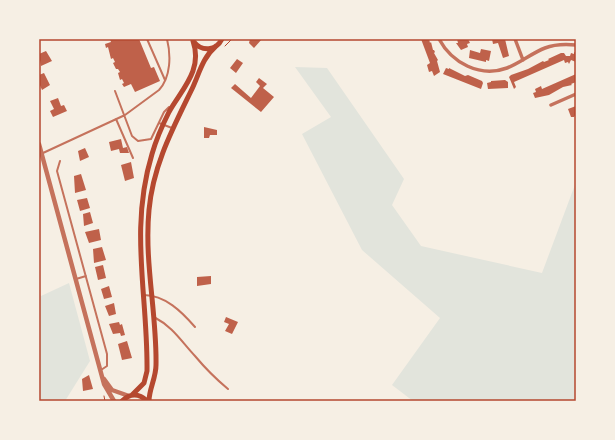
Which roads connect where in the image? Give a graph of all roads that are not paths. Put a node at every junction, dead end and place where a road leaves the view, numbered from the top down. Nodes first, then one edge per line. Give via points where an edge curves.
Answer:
1 (147, 39) edge
2 (168, 39) edge
3 (222, 39) edge
4 (439, 39) edge
5 (515, 39) edge
6 (193, 40) edge
7 (576, 45) edge
8 (216, 46) junction
9 (523, 60) junction
10 (165, 81) junction
11 (115, 91) dead end
12 (576, 94) edge
13 (551, 105) dead end
14 (125, 115) junction
15 (116, 119) junction
16 (161, 124) junction
17 (172, 128) junction
18 (39, 144) edge
19 (40, 153) edge
20 (133, 158) dead end
21 (60, 161) dead end
22 (86, 276) junction
23 (76, 279) junction
24 (143, 295) junction
25 (152, 295) junction
26 (153, 317) junction
27 (195, 327) dead end
28 (101, 370) junction
29 (228, 389) dead end
30 (130, 396) junction
31 (114, 401) edge
32 (122, 401) edge
33 (148, 401) edge

1 - 10 lane
2 - 10 lane via 169,66
3 - 8 main road
4 - 9 street via 456,60 478,70 499,70
5 - 9 street
6 - 8 main road via 203,48
6 - 16 main road via 196,53 193,70 188,83
7 - 9 street via 546,48
8 - 17 main road via 204,60
10 - 14 lane via 159,90
11 - 14 lane
12 - 13 street
14 - 15 lane
14 - 16 lane via 132,136 138,141 151,139
15 - 19 lane
15 - 20 lane
16 - 17 lane
16 - 24 main road via 148,167 140,212
17 - 25 main road via 158,164 149,211 148,244
18 - 19 street
19 - 23 street
21 - 22 lane via 57,171
22 - 23 lane
22 - 28 lane via 108,356 107,366
23 - 28 street
24 - 25 lane
24 - 30 main road via 147,373 144,383
25 - 26 main road
25 - 27 lane via 171,304
26 - 29 lane via 164,322 177,334 193,355
26 - 33 main road via 156,367
28 - 30 street via 110,388 117,393
28 - 31 street via 104,384
30 - 32 main road
30 - 33 main road via 140,396

